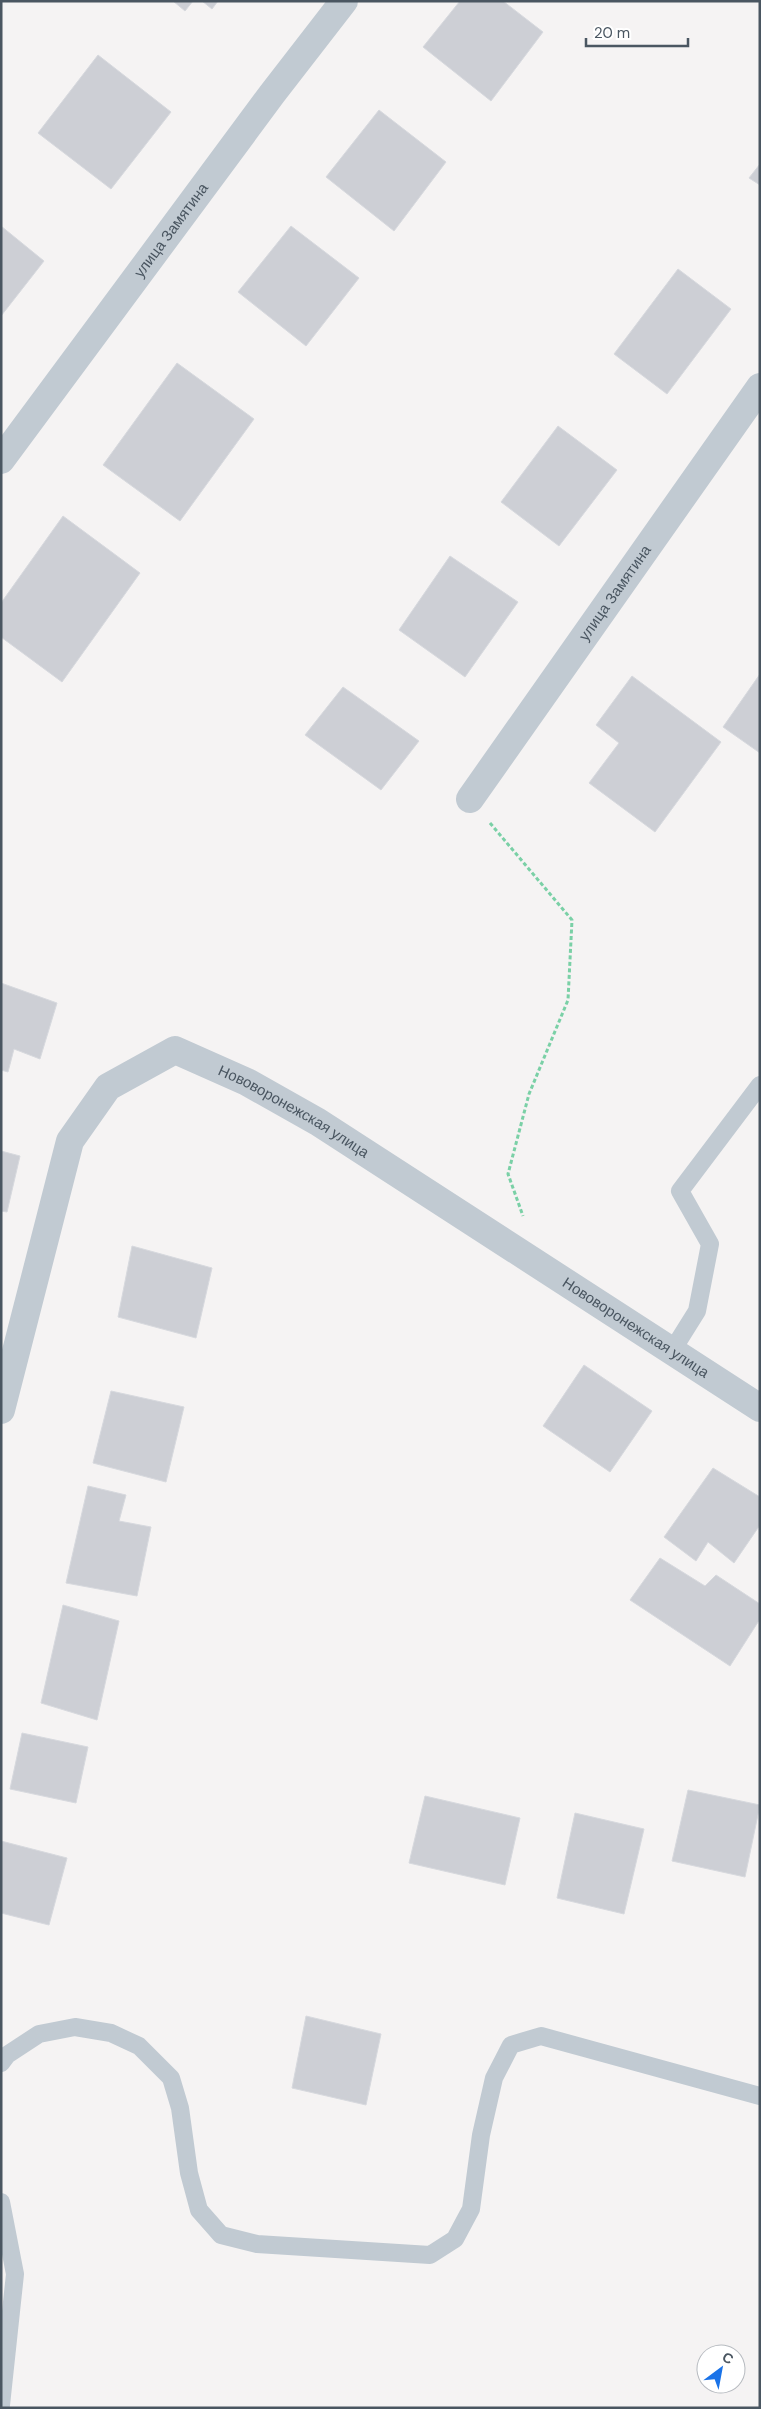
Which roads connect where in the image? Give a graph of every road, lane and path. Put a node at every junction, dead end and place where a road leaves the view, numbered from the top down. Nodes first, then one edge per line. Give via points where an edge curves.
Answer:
1 (344, 1) edge
2 (760, 386) edge
3 (1, 460) edge
4 (470, 799) joint
5 (760, 1085) edge
6 (532, 1260) junction
7 (672, 1351) junction
8 (760, 1408) edge
9 (1, 1410) edge
10 (1, 2063) edge
11 (760, 2096) edge
12 (1, 2202) edge
13 (1, 2405) edge

1 - 3 street, улица Замятина
2 - 4 street, улица Замятина
4 - 6 path via 572,920 568,1000 529,1094 508,1174 521,1204
5 - 7 lane via 680,1191 710,1244 697,1310
6 - 7 street, Нововоронежская улица
6 - 9 street, Нововоронежская улица via 318,1122 247,1082 175,1050 108,1087 70,1141
7 - 8 street, Нововоронежская улица
10 - 11 lane via 7,2055 39,2034 74,2027 111,2033 139,2046 171,2078 180,2108 189,2173 199,2210 221,2235 257,2244 430,2255 455,2239 471,2209 481,2135 494,2078 511,2045 541,2036
12 - 13 lane via 15,2274

